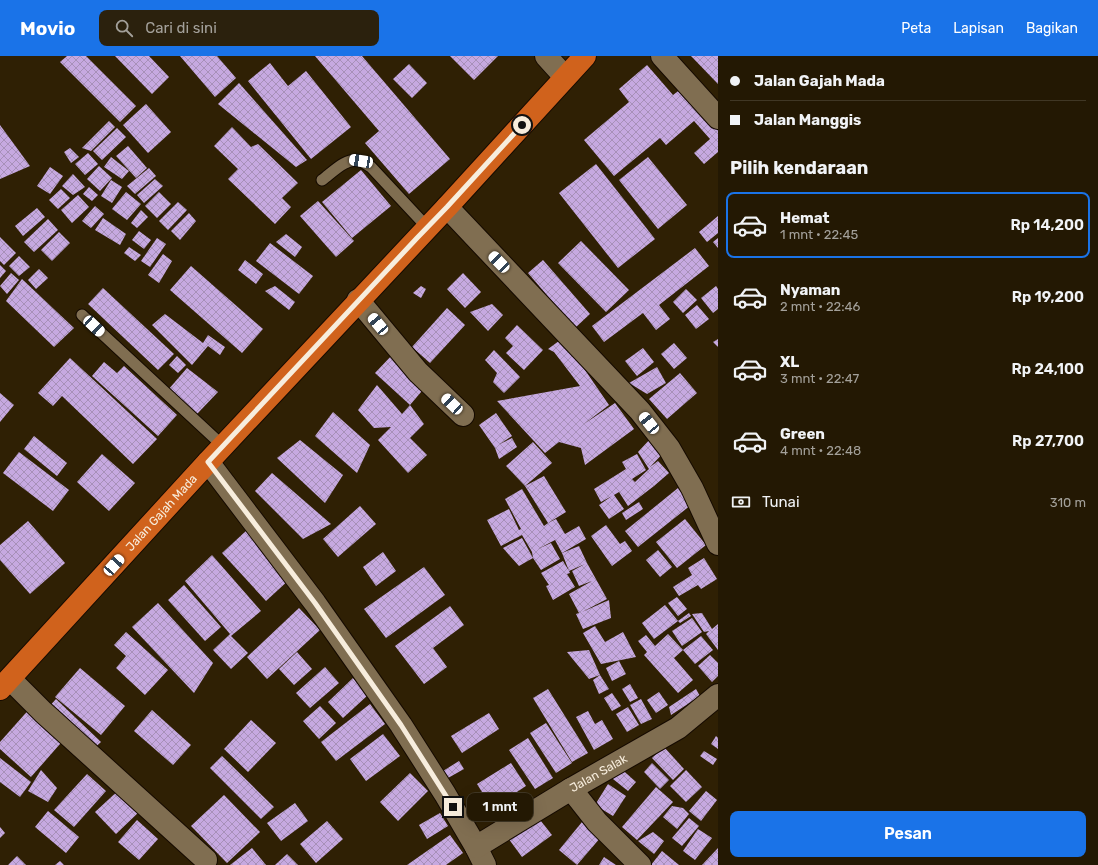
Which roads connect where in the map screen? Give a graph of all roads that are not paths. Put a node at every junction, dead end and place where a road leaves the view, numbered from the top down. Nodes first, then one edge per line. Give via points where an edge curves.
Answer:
1 (546, 56) edge
2 (585, 56) edge
3 (662, 56) edge
4 (565, 77) junction
5 (718, 118) edge
6 (322, 180) dead end
7 (447, 207) junction
8 (427, 227) junction
9 (358, 300) junction
10 (82, 315) dead end
11 (463, 415) dead end
12 (223, 446) junction
13 (212, 468) junction
14 (718, 544) edge
15 (5, 684) edge
16 (718, 695) edge
17 (572, 789) junction
18 (481, 856) edge
19 (206, 860) dead end
20 (640, 865) edge

1 - 4 street
2 - 4 highway, Jalan Gajah Mada
3 - 5 street
4 - 7 highway, Jalan Gajah Mada
6 - 8 lane via 351,159 361,161 371,167
7 - 8 highway, Jalan Gajah Mada
7 - 14 street via 602,370 669,448 692,488
8 - 9 highway, Jalan Gajah Mada
9 - 11 street via 418,372
9 - 12 highway, Jalan Gajah Mada
10 - 12 lane
12 - 13 highway, Jalan Gajah Mada
13 - 15 highway, Jalan Gajah Mada
13 - 18 street via 315,603 401,725 446,794
15 - 19 street via 43,712
16 - 17 street, Jalan Salak via 678,728
17 - 18 street, Jalan Salak
17 - 20 street via 597,822

